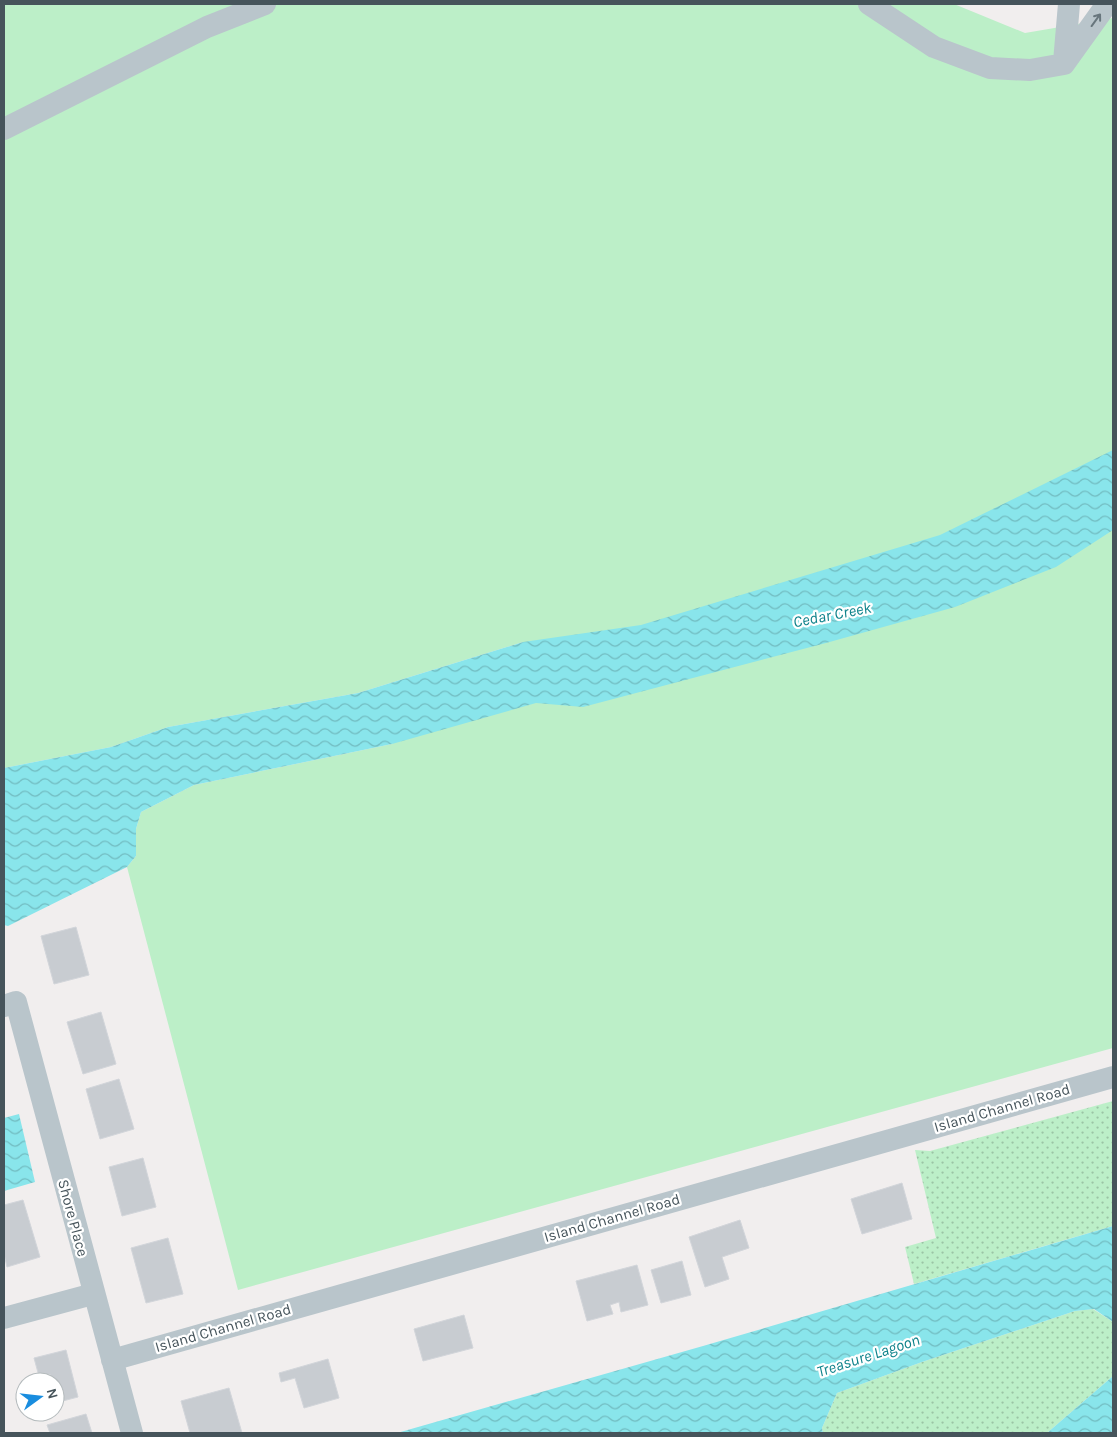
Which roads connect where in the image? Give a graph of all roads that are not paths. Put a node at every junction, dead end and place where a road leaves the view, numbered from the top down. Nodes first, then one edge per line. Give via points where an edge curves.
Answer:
1 (265, 4) edge
2 (869, 4) edge
3 (1070, 4) edge
4 (1108, 4) edge
5 (1064, 64) junction
6 (4, 129) edge
7 (10, 1004) edge
8 (1113, 1077) edge
9 (93, 1294) junction
10 (4, 1318) edge
11 (112, 1360) junction
12 (132, 1433) edge

1 - 6 street via 199,31
2 - 5 street via 934,47 990,68 1030,70
3 - 5 street
5 -> 4 street
7 - 9 street, Shore Place
8 - 11 street, Island Channel Road
9 - 10 street
9 - 11 street, Shore Place
11 - 12 street, Shore Place

